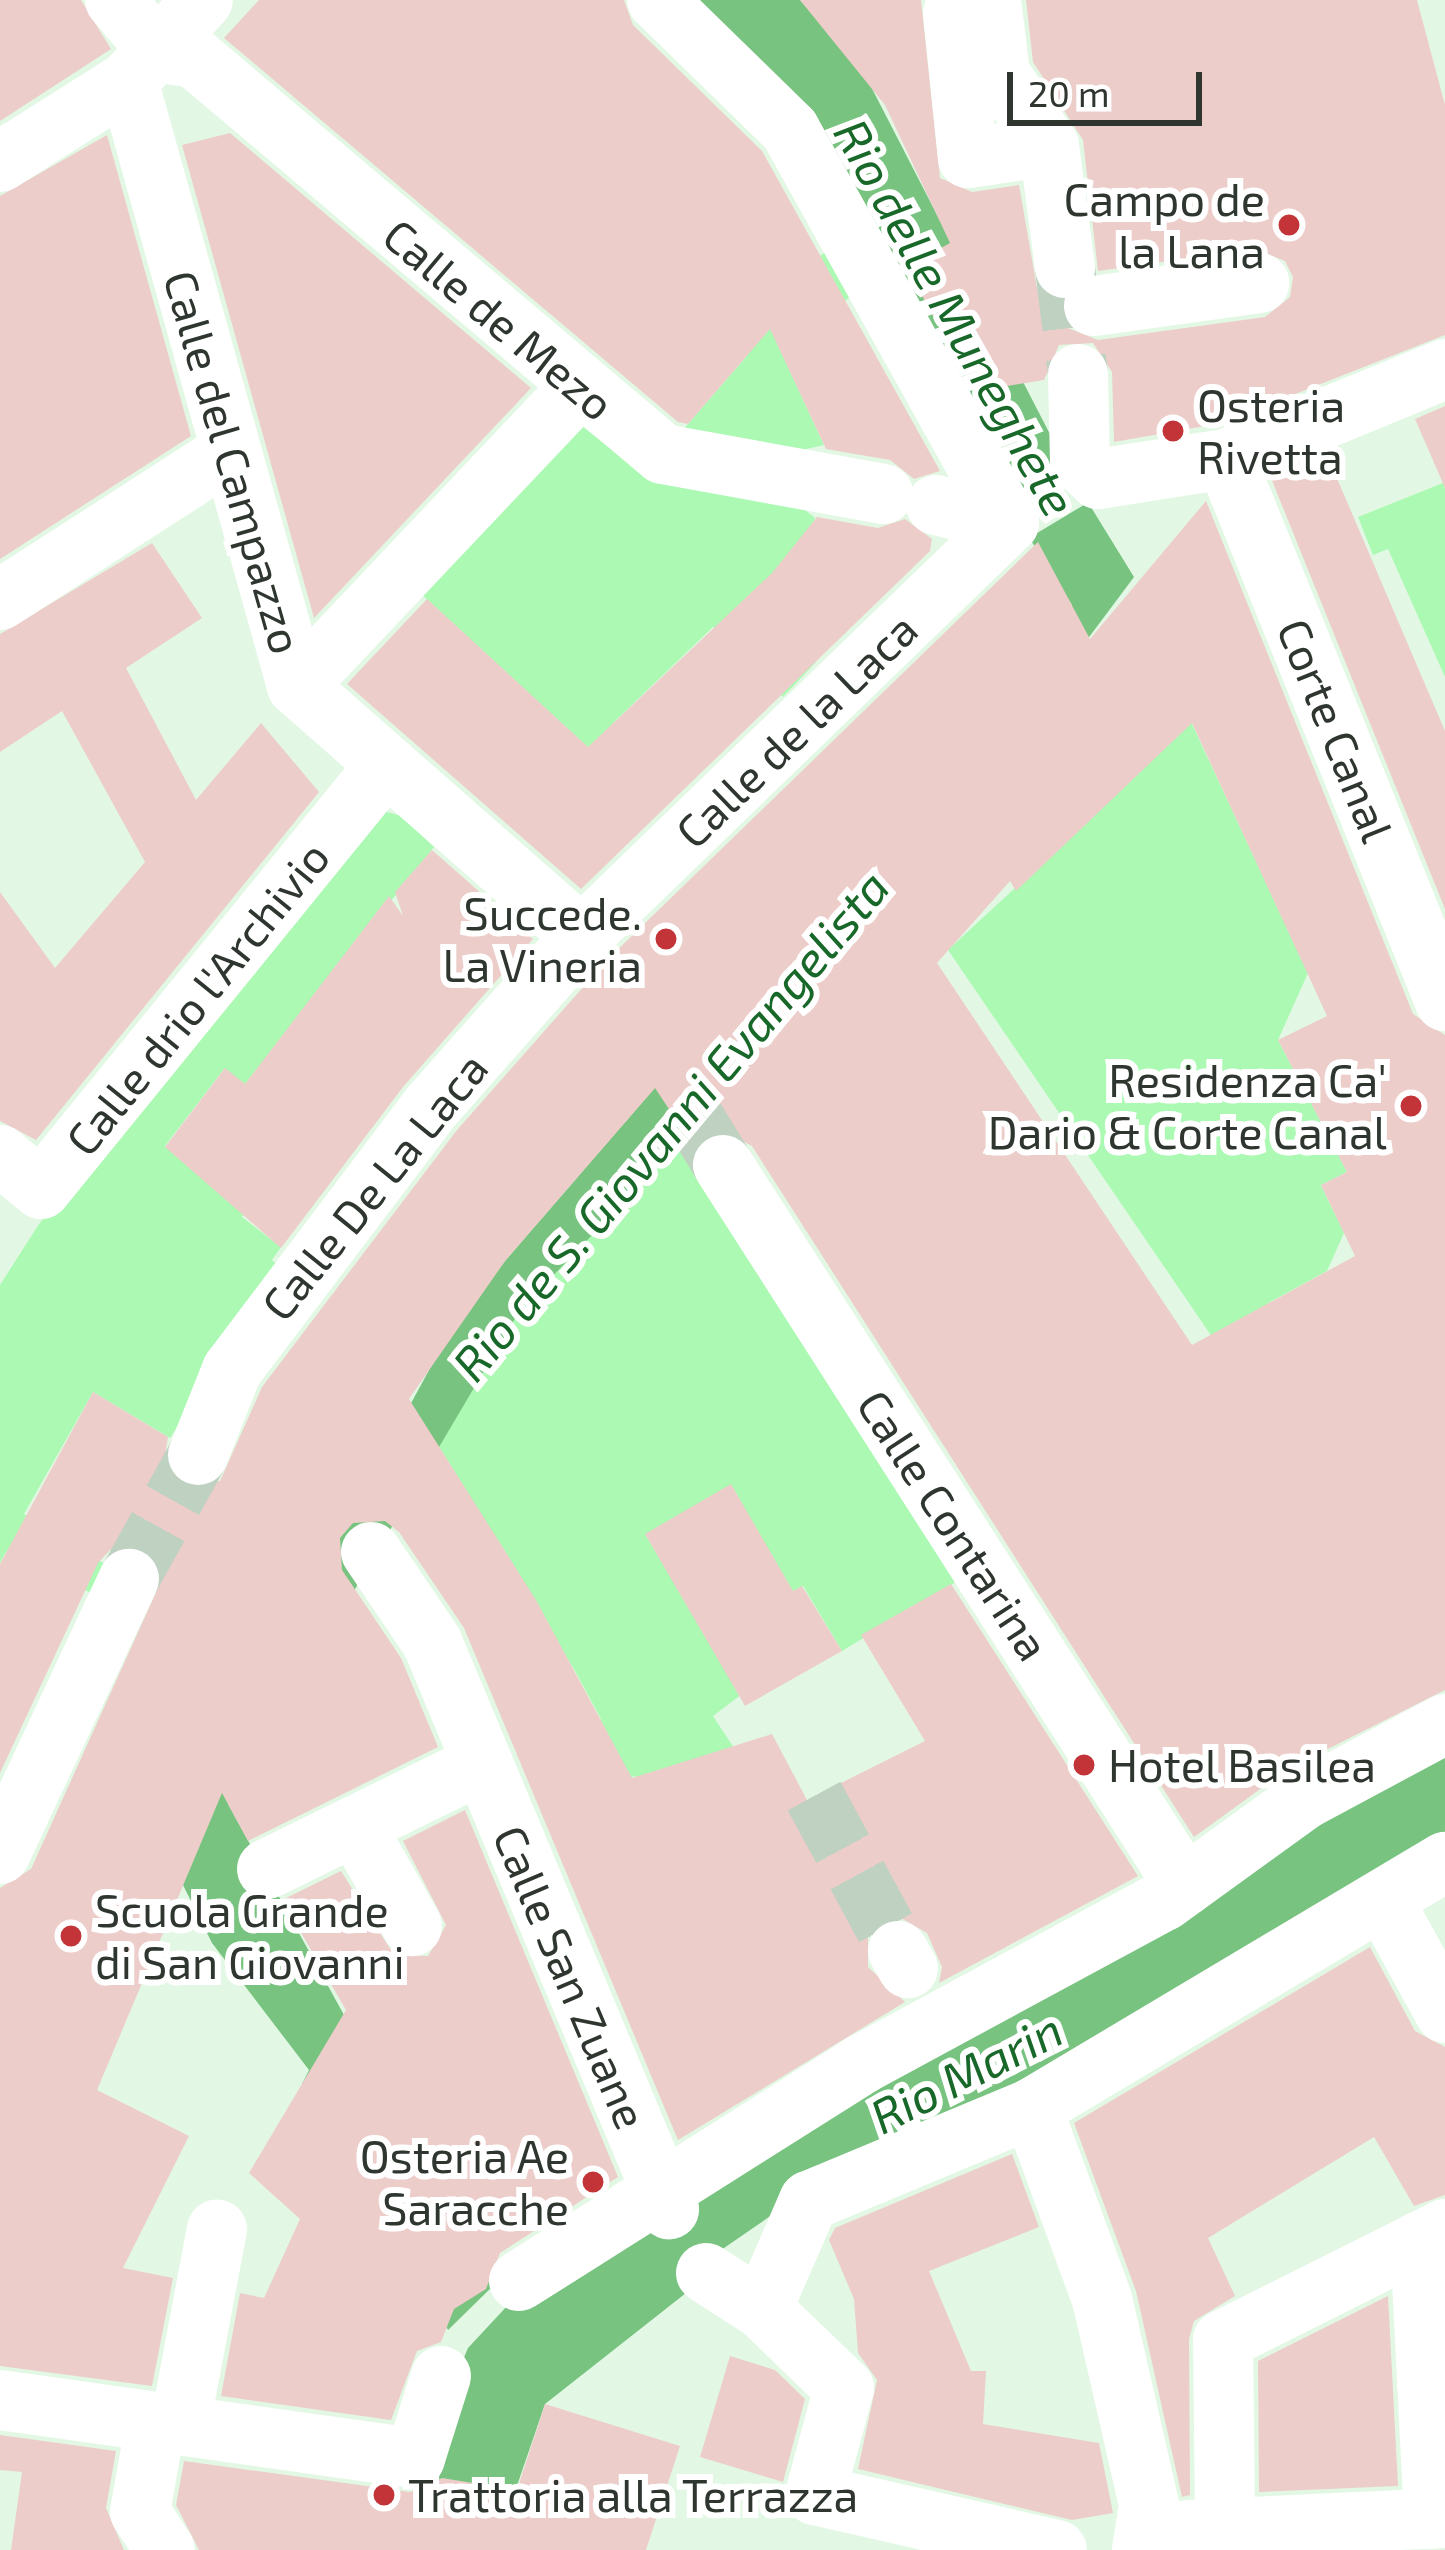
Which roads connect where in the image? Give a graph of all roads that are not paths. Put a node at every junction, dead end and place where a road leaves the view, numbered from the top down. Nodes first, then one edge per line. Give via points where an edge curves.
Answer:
1 (115, 0) edge
2 (203, 0) edge
3 (657, 0) edge
4 (952, 0) edge
5 (991, 0) edge
6 (144, 67) junction
7 (980, 76) junction
8 (1045, 140) junction
9 (0, 162) edge
10 (1259, 283) dead end
11 (1445, 369) edge
12 (1078, 374) tunnel mouth
13 (577, 390) junction
14 (230, 452) junction
15 (1226, 459) junction
16 (946, 508) junction
17 (0, 600) edge
18 (297, 686) junction
19 (386, 765) junction
20 (582, 936) junction
21 (1445, 1001) edge
22 (0, 1155) edge
23 (724, 1165) tunnel mouth
24 (197, 1455) tunnel mouth
25 (371, 1552) dead end
26 (129, 1579) tunnel mouth
27 (1445, 1724) edge
28 (481, 1764) junction
29 (356, 1827) junction
30 (0, 1854) edge
31 (1445, 1862) edge
32 (267, 1869) dead end
33 (1185, 1886) junction
34 (1383, 1900) junction
35 (412, 1926) dead end
36 (1445, 2013) edge
37 (1032, 2108) junction
38 (664, 2199) junction
39 (217, 2229) dead end
40 (1433, 2235) edge
41 (706, 2272) dead end
42 (519, 2282) dead end
43 (762, 2308) junction
44 (441, 2376) dead end
45 (0, 2402) edge
46 (168, 2423) junction
47 (1429, 2519) edge
48 (1216, 2523) junction
49 (1139, 2536) edge
50 (1036, 2543) edge
51 (165, 2550) edge

1 - 6 street
2 - 6 street
3 - 16 street via 790,130 964,439
4 - 7 street
5 - 7 street
6 - 9 street
6 - 13 street, Calle de Mezo via 195,58
6 - 14 street, Calle del Campazzo
7 - 8 street
7 - 8 street via 968,158
8 - 10 street via 1080,287
11 - 15 street via 1325,405
12 - 15 street via 1080,462 1098,478
13 - 16 street, Calle de Mezo via 663,454
13 - 18 street
14 - 17 street
14 - 18 street, Calle del Campazzo
15 - 21 street, Corte Canal
16 - 20 street, Calle de la Laca via 947,584
18 - 19 street, Calle del Campazzo
19 - 20 street, Calle del Campazzo
19 - 22 street, Calle drio l'Archivio via 41,1189
20 - 24 street, Calle De La Laca via 281,1298 232,1370
23 - 33 street, Calle Contarina
25 - 28 street, Calle San Zuane via 432,1642
26 - 30 street
27 - 33 street via 1305,1799
28 - 29 street, Calle San Zuane
28 - 38 street, Calle San Zuane
29 - 32 street, Calle San Zuane
29 - 35 street
31 - 34 street
33 - 38 street via 920,1988
34 - 36 street
34 - 37 street
37 - 43 street via 809,2201
37 - 49 street via 1102,2299
38 - 42 street
39 - 46 street
40 - 47 street
40 - 48 street via 1223,2340
41 - 43 street
43 - 50 street via 844,2389 815,2495
44 - 46 street via 415,2458
45 - 46 street
46 - 51 street via 140,2512
47 - 48 street
48 - 49 street

